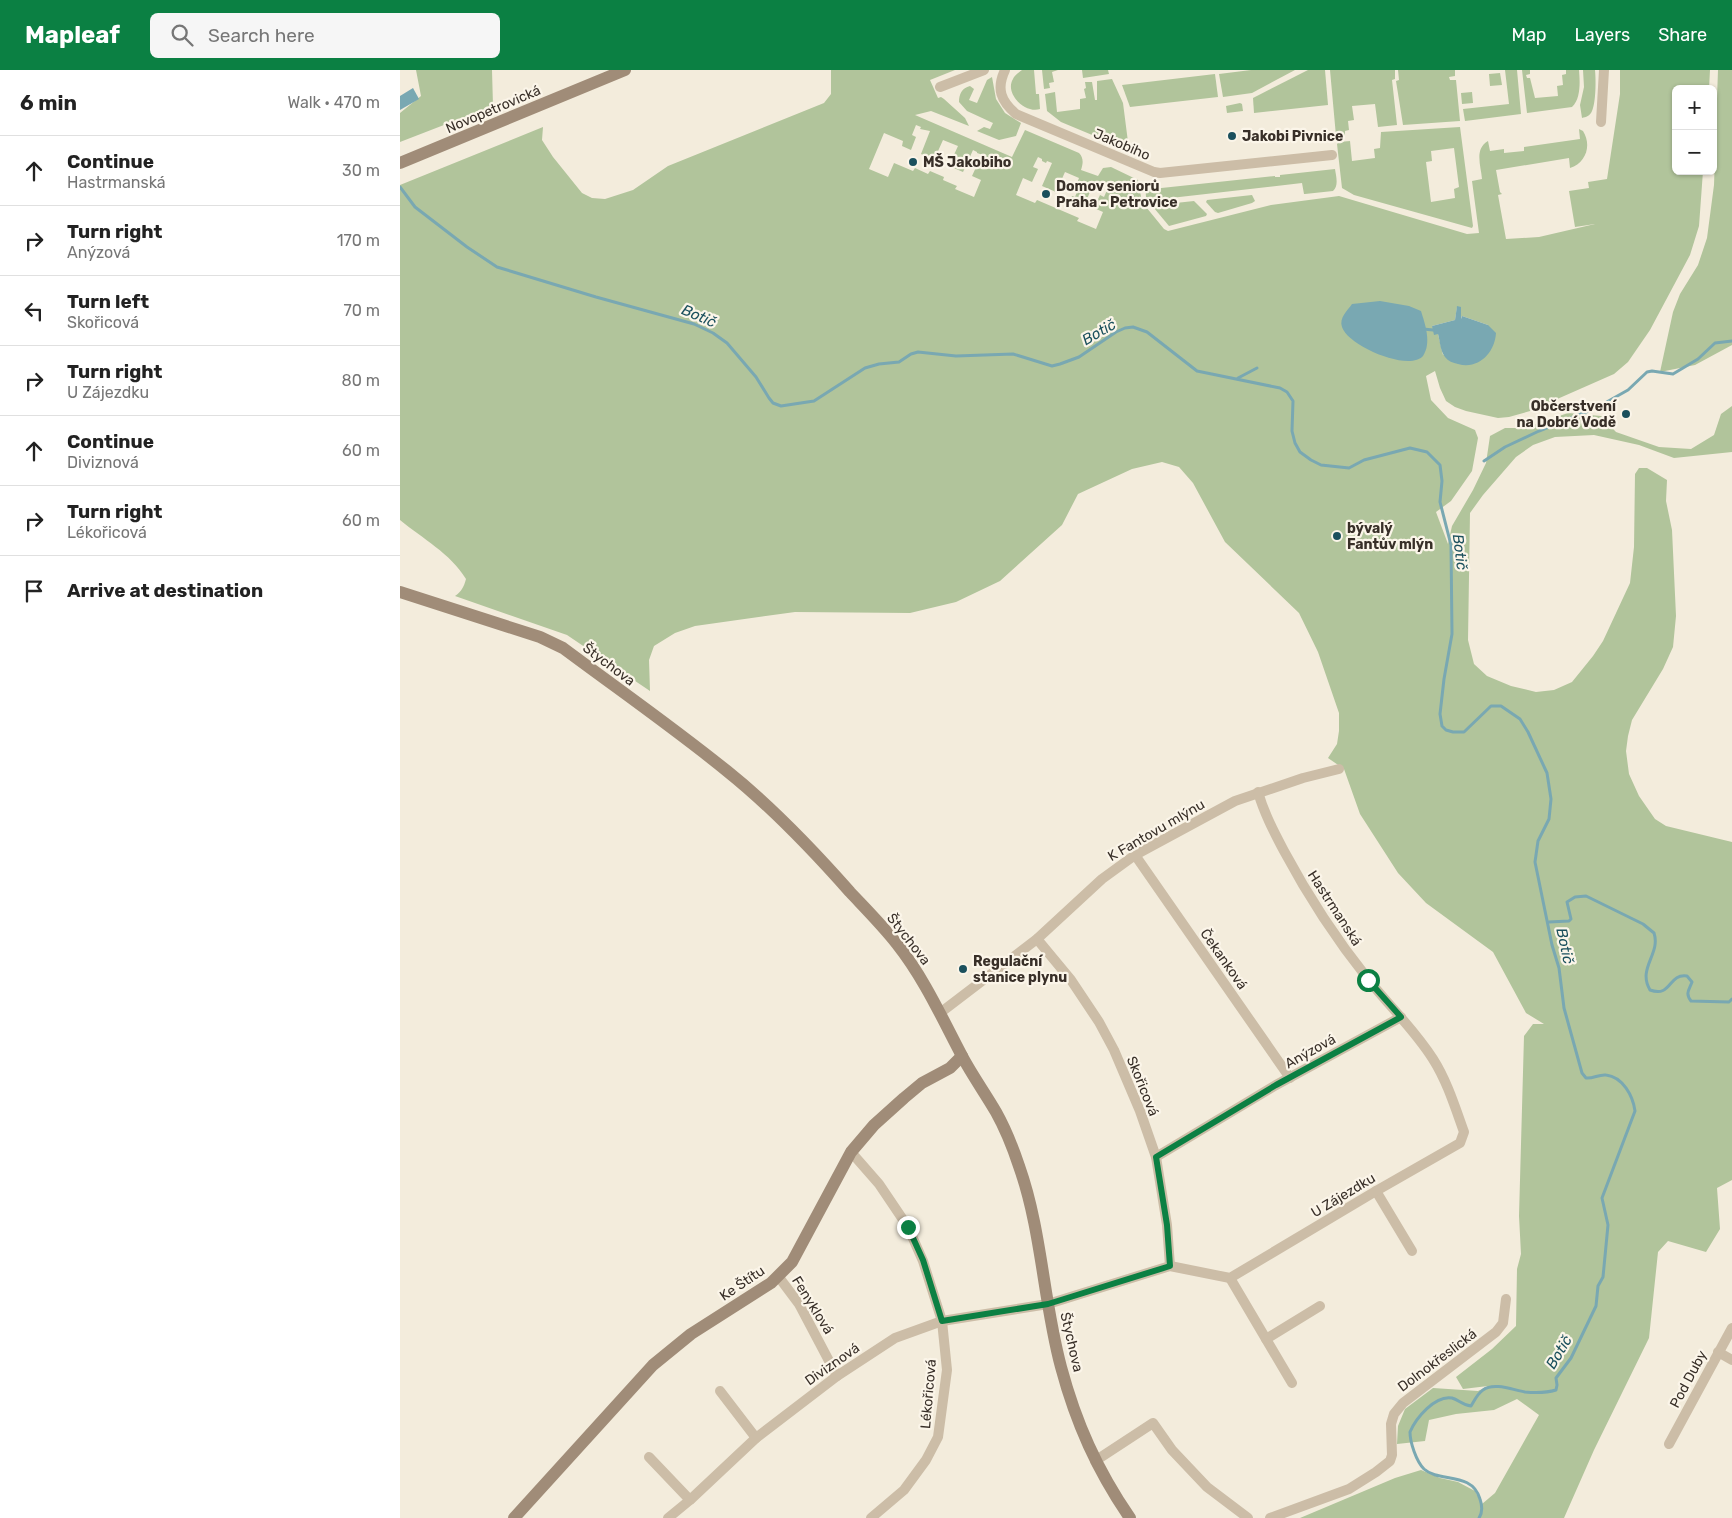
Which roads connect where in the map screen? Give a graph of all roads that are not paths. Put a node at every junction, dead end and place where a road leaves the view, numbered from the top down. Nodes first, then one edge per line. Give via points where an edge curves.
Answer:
1 (625, 70) edge
2 (984, 70) edge
3 (1005, 70) edge
4 (1604, 70) edge
5 (940, 87) dead end
6 (1601, 122) dead end
7 (1332, 155) dead end
8 (405, 161) edge
9 (400, 592) edge
10 (1339, 769) dead end
11 (1258, 792) junction
12 (1135, 855) junction
13 (1037, 939) junction
14 (940, 1013) junction
15 (1401, 1017) junction
16 (962, 1056) junction
17 (1290, 1078) junction
18 (1464, 1132) joint
19 (851, 1152) junction
20 (1156, 1157) junction
21 (1376, 1191) junction
22 (1412, 1251) dead end
23 (1170, 1266) junction
24 (778, 1276) junction
25 (1230, 1278) junction
26 (1506, 1299) dead end
27 (1048, 1304) junction
28 (1320, 1306) dead end
29 (942, 1321) junction
30 (1732, 1328) edge
31 (1266, 1339) junction
32 (1718, 1352) junction
33 (1732, 1360) edge
34 (837, 1376) junction
35 (1292, 1383) dead end
36 (720, 1391) dead end
37 (756, 1438) junction
38 (1669, 1444) dead end
39 (649, 1456) dead end
40 (1094, 1461) junction
41 (690, 1500) junction
42 (514, 1518) edge
43 (668, 1518) edge
44 (871, 1518) edge
45 (1128, 1518) edge
46 (1248, 1518) edge
47 (1270, 1518) edge

1 - 8 street, Novopetrovická
2 - 5 street
3 - 7 street, Jakobiho via 1001,81 1002,96 1016,114 1154,172
4 - 6 street
9 - 14 street, Štychova via 540,637 563,648 728,772 815,853 898,944
10 - 11 street, K Fantovu mlýnu
11 - 12 street, K Fantovu mlýnu
11 - 15 street, Hastrmanská via 1280,843 1319,910 1348,954
12 - 13 street, K Fantovu mlýnu via 1102,879
12 - 17 street, Čekanková
13 - 14 street, K Fantovu mlýnu
13 - 20 street, Skořicová via 1071,980 1114,1050
14 - 16 street, Štychova
15 - 17 street, Anýzová
15 - 18 street, Hastrmanská via 1433,1060
16 - 19 street, Ke Štítu via 950,1068 922,1083 904,1098
16 - 27 street, Štychova via 997,1114 1019,1165 1034,1218
17 - 20 street, Anýzová
18 - 21 street, U Zájezdku via 1460,1144
19 - 24 street, Ke Štítu via 801,1247
19 - 29 street, Lékořicová via 879,1184 908,1227 923,1260
20 - 23 street, Skořicová
21 - 22 street
21 - 25 street, U Zájezdku
23 - 25 street
23 - 27 street
24 - 34 street, Fenyklová via 799,1304
24 - 42 street, Ke Štítu via 691,1334 653,1365
25 - 31 street
26 - 47 street, Dolnokřeslická via 1503,1323 1496,1332 1421,1388 1394,1414 1390,1461 1349,1489
27 - 29 street, Diviznová
27 - 40 street, Štychova via 1060,1366
28 - 31 street
29 - 34 street, Diviznová via 895,1338
29 - 44 street, Lékořicová via 947,1370 938,1437 904,1490
30 - 32 street, Pod Duby
31 - 35 street
32 - 33 street
32 - 38 street, Pod Duby
34 - 37 street, Diviznová
36 - 37 street
37 - 41 street, Diviznová
39 - 41 street
40 - 45 street, Štychova
40 - 46 street via 1154,1424 1172,1450 1207,1486
41 - 43 street, Diviznová

